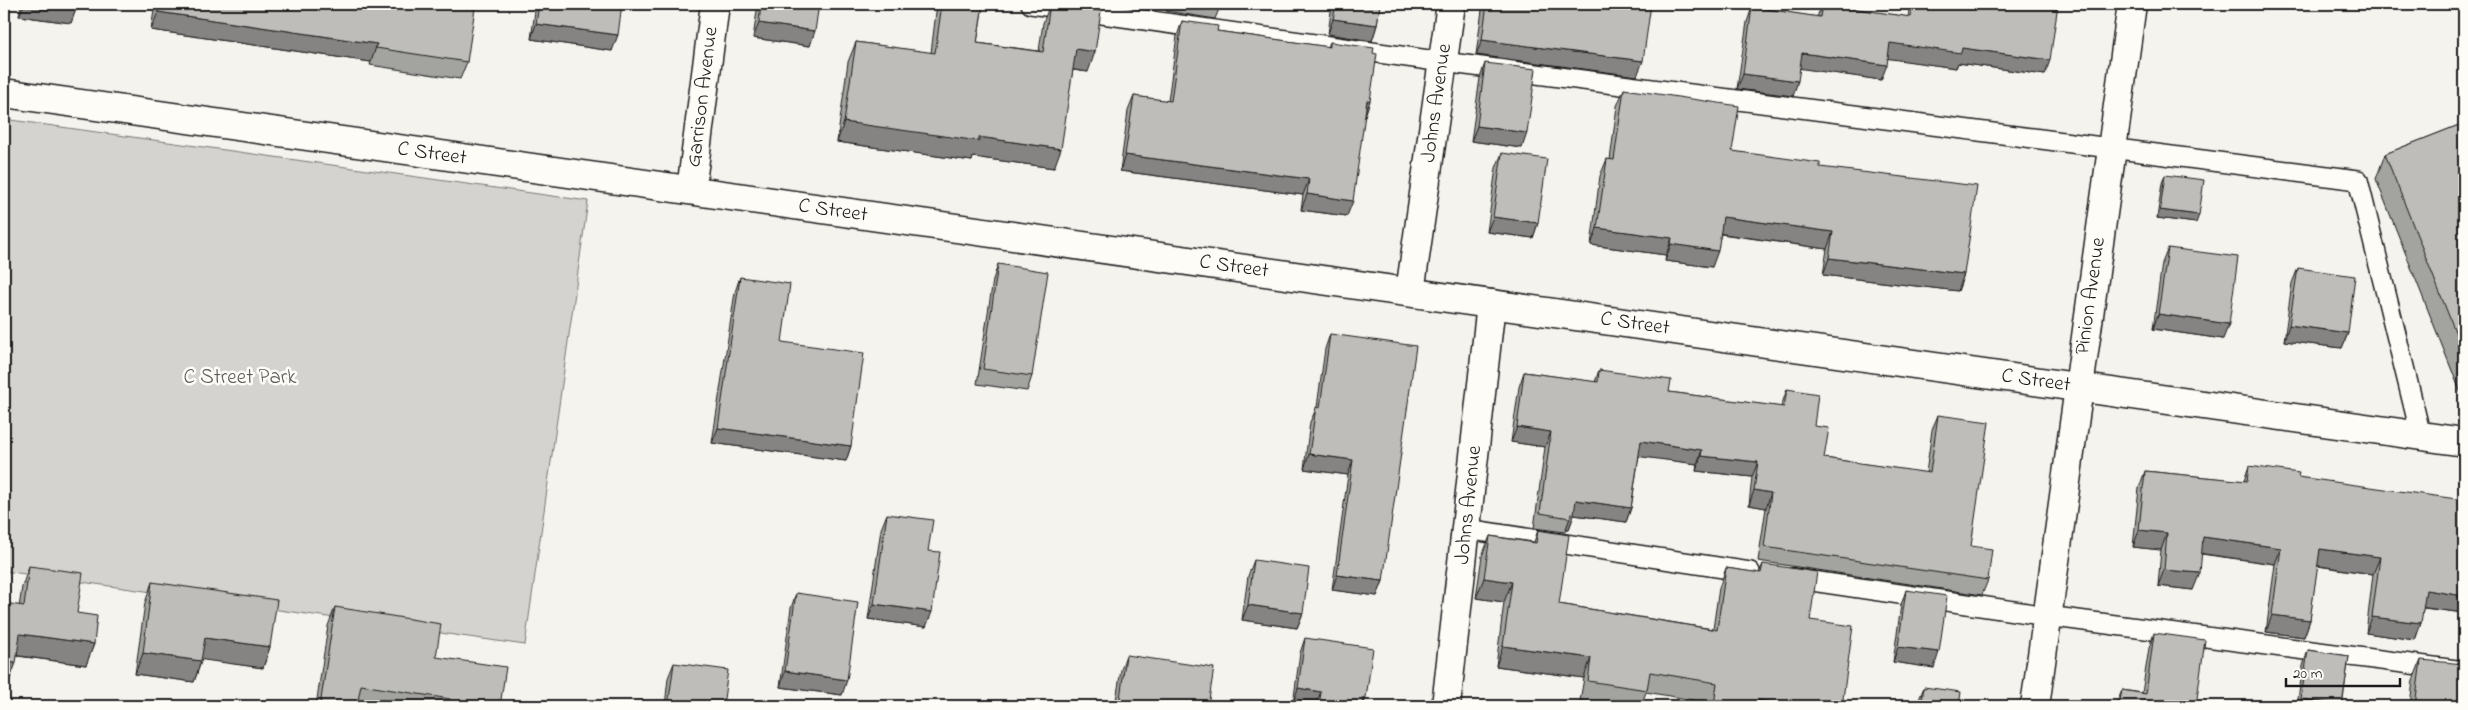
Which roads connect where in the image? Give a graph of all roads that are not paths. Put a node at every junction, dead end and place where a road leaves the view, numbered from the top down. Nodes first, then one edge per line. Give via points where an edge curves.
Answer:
1 (715, 4) edge
2 (1031, 4) edge
3 (1452, 4) edge
4 (2132, 4) edge
5 (1443, 62) junction
6 (4, 93) edge
7 (2112, 147) junction
8 (691, 190) junction
9 (1410, 292) junction
10 (1491, 304) junction
11 (2079, 387) junction
12 (2421, 436) junction
13 (2464, 442) edge
14 (1466, 529) junction
15 (2047, 616) junction
16 (2464, 671) edge
17 (1446, 706) edge
18 (2035, 706) edge

1 - 8 street, Garrison Avenue
2 - 5 lane
3 - 5 street, Johns Avenue
4 - 7 street, Pinion Avenue
5 - 7 lane
5 - 9 street, Johns Avenue
6 - 8 street, C Street
7 - 11 street, Pinion Avenue
7 - 12 lane via 2358,180
8 - 9 street, C Street
9 - 10 street, C Street
10 - 11 street, C Street
10 - 14 street, Johns Avenue
11 - 12 street, C Street
11 - 15 street, Pinion Avenue
12 - 13 street, C Street
14 - 15 lane
14 - 17 street, Johns Avenue
15 - 16 lane
15 - 18 street, Pinion Avenue

